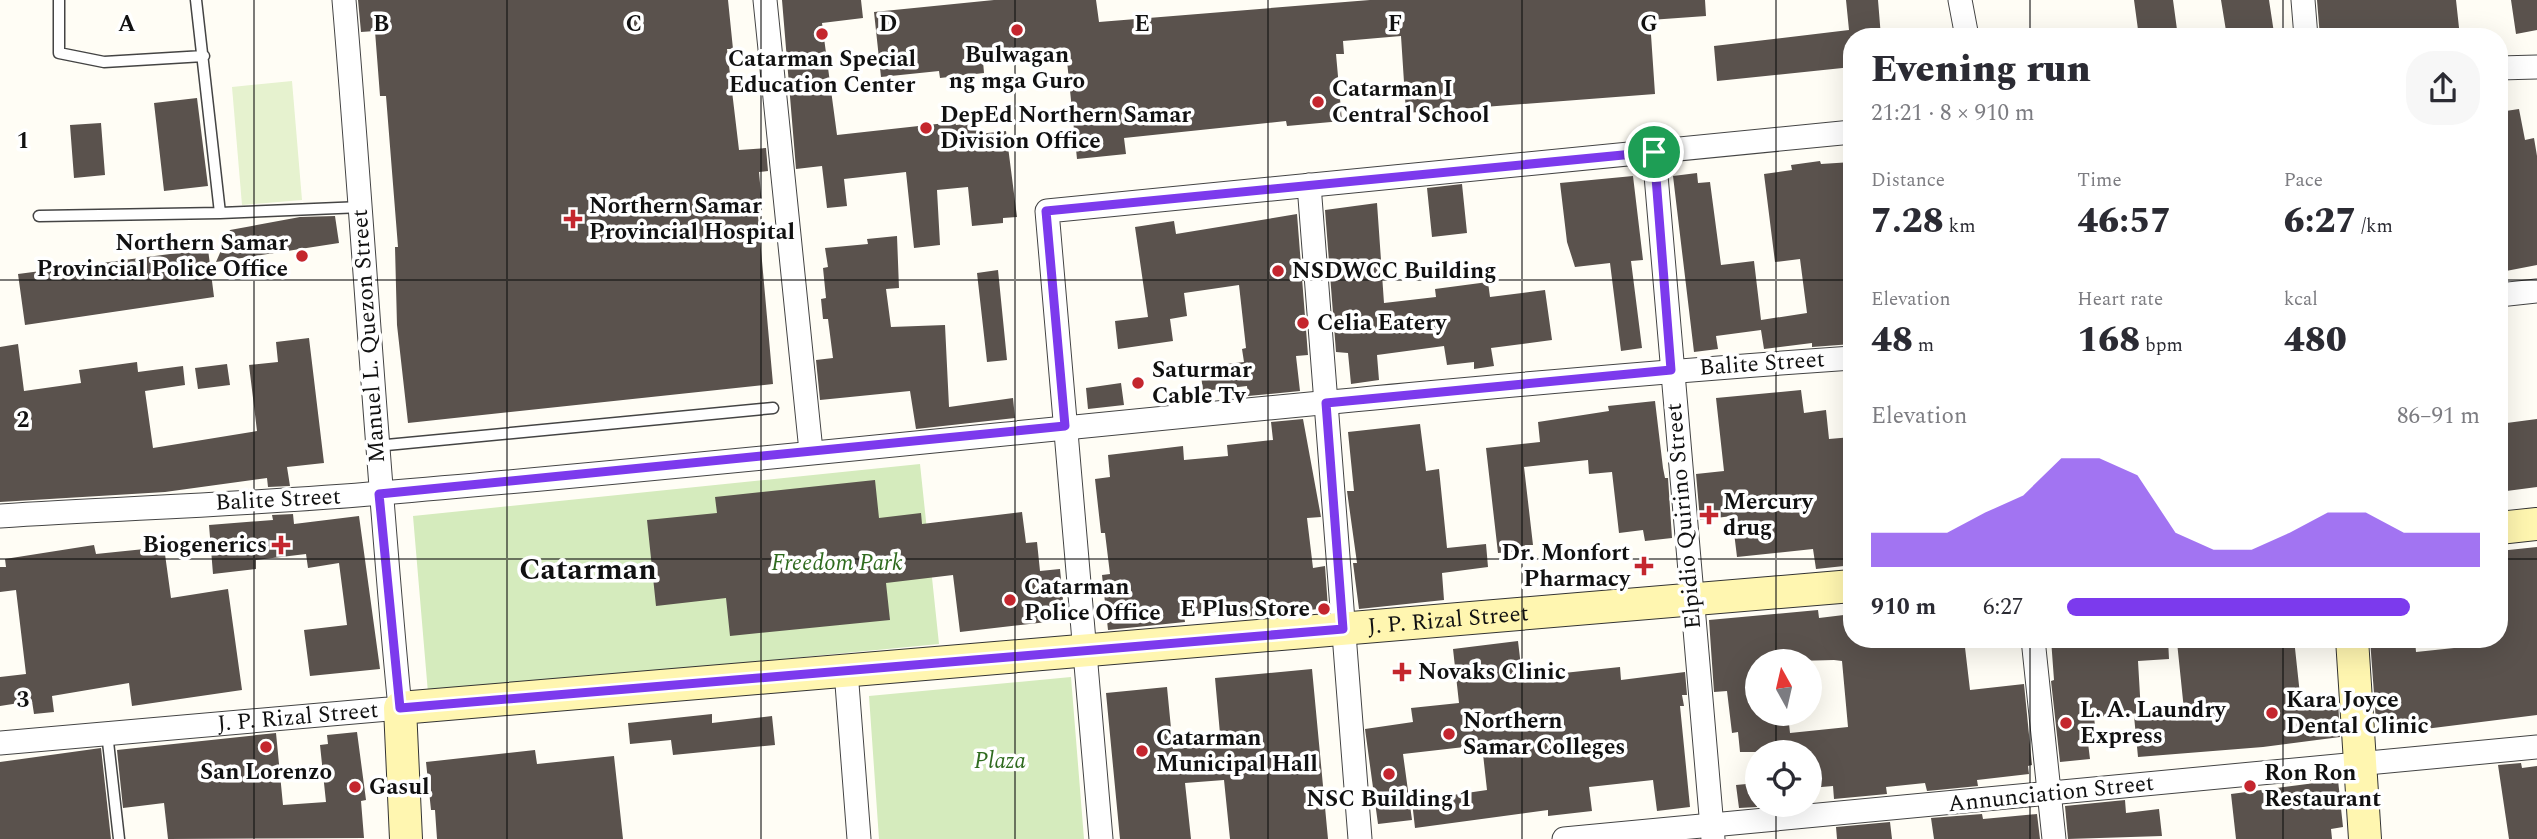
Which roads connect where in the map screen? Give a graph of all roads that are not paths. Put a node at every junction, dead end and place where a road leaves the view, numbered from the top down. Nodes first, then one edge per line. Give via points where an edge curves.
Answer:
1 (59, 0) edge
2 (196, 0) edge
3 (344, 0) edge
4 (765, 0) edge
5 (1960, 0) edge
6 (2303, 0) edge
7 (1965, 28) edge
8 (2305, 28) edge
9 (204, 56) junction
10 (2537, 67) edge
11 (2508, 68) edge
12 (1843, 133) edge
13 (1654, 152) junction
14 (1309, 185) junction
15 (362, 206) junction
16 (220, 213) junction
17 (39, 216) dead end
18 (2537, 291) edge
19 (2508, 294) edge
20 (1843, 359) edge
21 (1671, 370) junction
22 (1326, 403) junction
23 (773, 408) dead end
24 (1065, 426) junction
25 (376, 446) junction
26 (811, 451) junction
27 (379, 494) junction
28 (0, 516) edge
29 (2537, 524) edge
30 (2508, 527) edge
31 (1843, 587) edge
32 (1691, 599) junction
33 (1343, 629) junction
34 (2034, 648) edge
35 (2353, 648) edge
36 (1085, 650) junction
37 (846, 671) junction
38 (400, 708) junction
39 (107, 733) junction
40 (0, 743) edge
41 (2537, 747) edge
42 (2362, 763) junction
43 (2049, 794) junction
44 (1712, 833) edge
45 (119, 839) edge
46 (406, 839) edge
47 (859, 839) edge
48 (1101, 839) edge
49 (1360, 839) edge
50 (1564, 839) edge
51 (2054, 839) edge
52 (2365, 839) edge

1 - 9 lane via 59,53 104,62
2 - 9 lane
3 - 15 street, Manuel L. Quezon Street
4 - 26 street
5 - 7 street
6 - 8 street
9 - 16 lane
10 - 11 street
12 - 13 street
13 - 14 street
13 - 21 street, Elpidio Quirino Street
14 - 22 street
14 - 24 street via 1046,211
15 - 16 lane
15 - 25 street, Manuel L. Quezon Street
16 - 17 lane
18 - 19 street
20 - 21 street, Balite Street
21 - 22 street, Balite Street
21 - 32 street, Elpidio Quirino Street
22 - 24 street, Balite Street
22 - 33 street
23 - 25 lane
24 - 26 street, Balite Street
24 - 36 street
25 - 27 street, Manuel L. Quezon Street
26 - 27 street, Balite Street
27 - 28 street, Balite Street
27 - 38 street, Manuel L. Quezon Street
29 - 30 main road
31 - 32 main road, J. P. Rizal Street
32 - 33 main road, J. P. Rizal Street
32 - 44 street, Elpidio Quirino Street
33 - 36 main road, J. P. Rizal Street
33 - 49 street
34 - 43 street
35 - 42 main road
36 - 37 main road, J. P. Rizal Street
36 - 48 street
37 - 38 main road, J. P. Rizal Street
37 - 47 street
38 - 39 street, J. P. Rizal Street
38 - 46 main road, Manuel L. Quezon Street
39 - 40 street, J. P. Rizal Street
39 - 45 lane
41 - 42 street, Annunciation Street
42 - 43 street, Annunciation Street
42 - 52 main road
43 - 44 street, Annunciation Street
43 - 51 street
44 - 50 street, Annunciation Street

